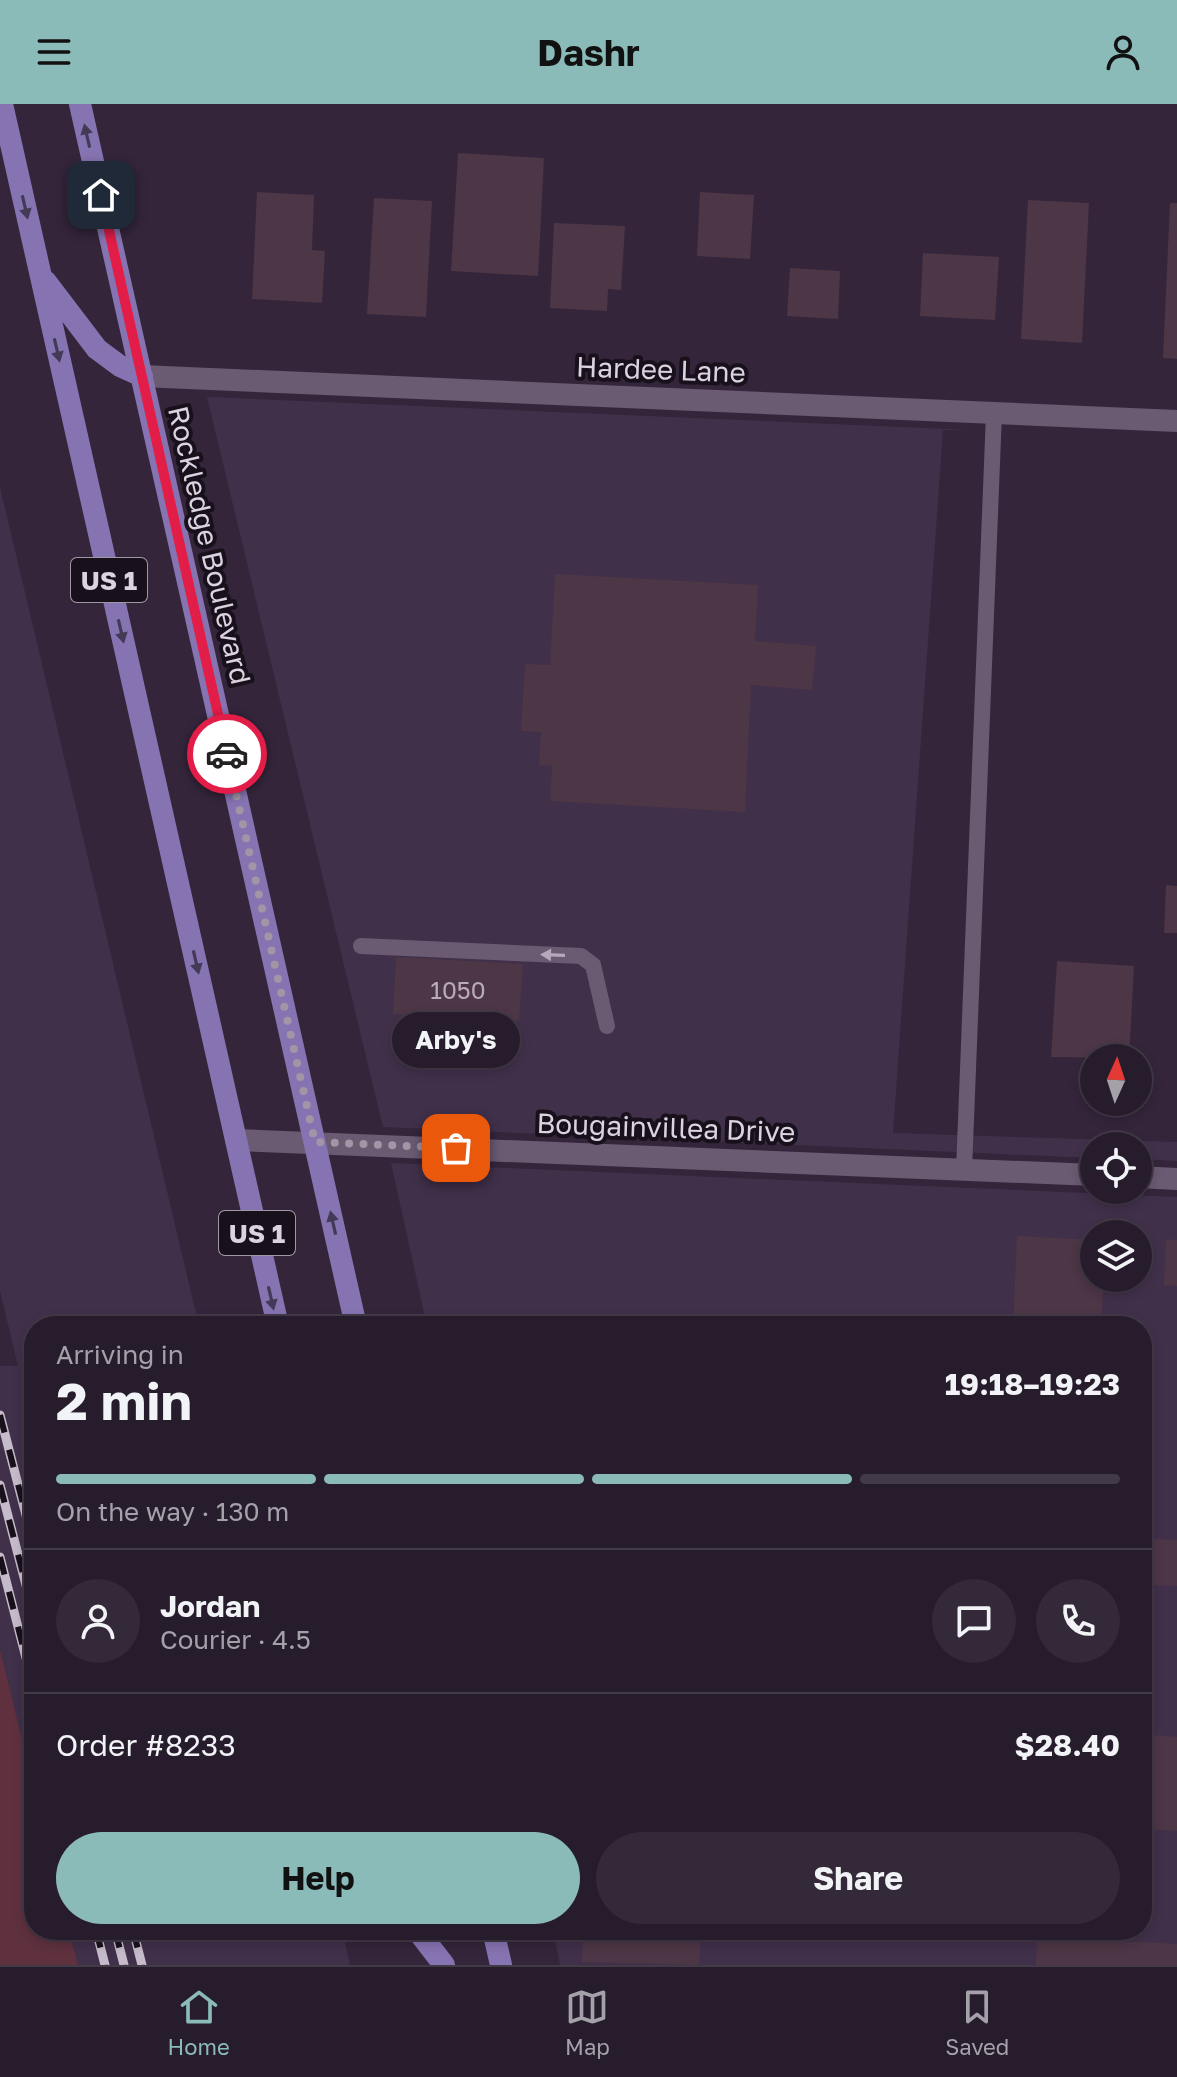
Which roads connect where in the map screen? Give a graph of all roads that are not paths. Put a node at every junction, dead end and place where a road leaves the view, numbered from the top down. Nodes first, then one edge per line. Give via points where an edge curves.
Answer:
1 (2, 104) edge
2 (80, 104) edge
3 (40, 274) junction
4 (142, 376) junction
5 (994, 413) junction
6 (1177, 421) edge
7 (361, 946) dead end
8 (607, 1026) dead end
9 (236, 1140) junction
10 (315, 1142) junction
11 (964, 1170) junction
12 (1080, 1174) edge
13 (1152, 1178) edge
14 (1177, 1179) edge
15 (276, 1316) edge
16 (354, 1316) edge
17 (418, 1940) edge
18 (424, 1940) edge
19 (495, 1940) edge
20 (422, 1965) edge
21 (444, 1965) edge
22 (501, 1965) edge

1 -> 3 main road, US 1
4 -> 2 main road, Rockledge Boulevard / US 1
3 - 4 main road via 97,349
3 -> 9 main road, US 1
4 - 5 street, Hardee Lane
4 - 10 main road, Rockledge Boulevard / US 1
5 - 6 street, Hardee Lane
5 - 11 lane
8 -> 7 lane via 593,965 581,956
9 - 10 street, Bougainvillea Drive
9 -> 15 main road, US 1
10 - 11 street, Bougainvillea Drive
16 -> 10 main road, Rockledge Boulevard / US 1
11 - 12 street, Bougainvillea Drive
13 - 14 street
17 - 20 main road
18 - 21 main road
19 - 22 main road

